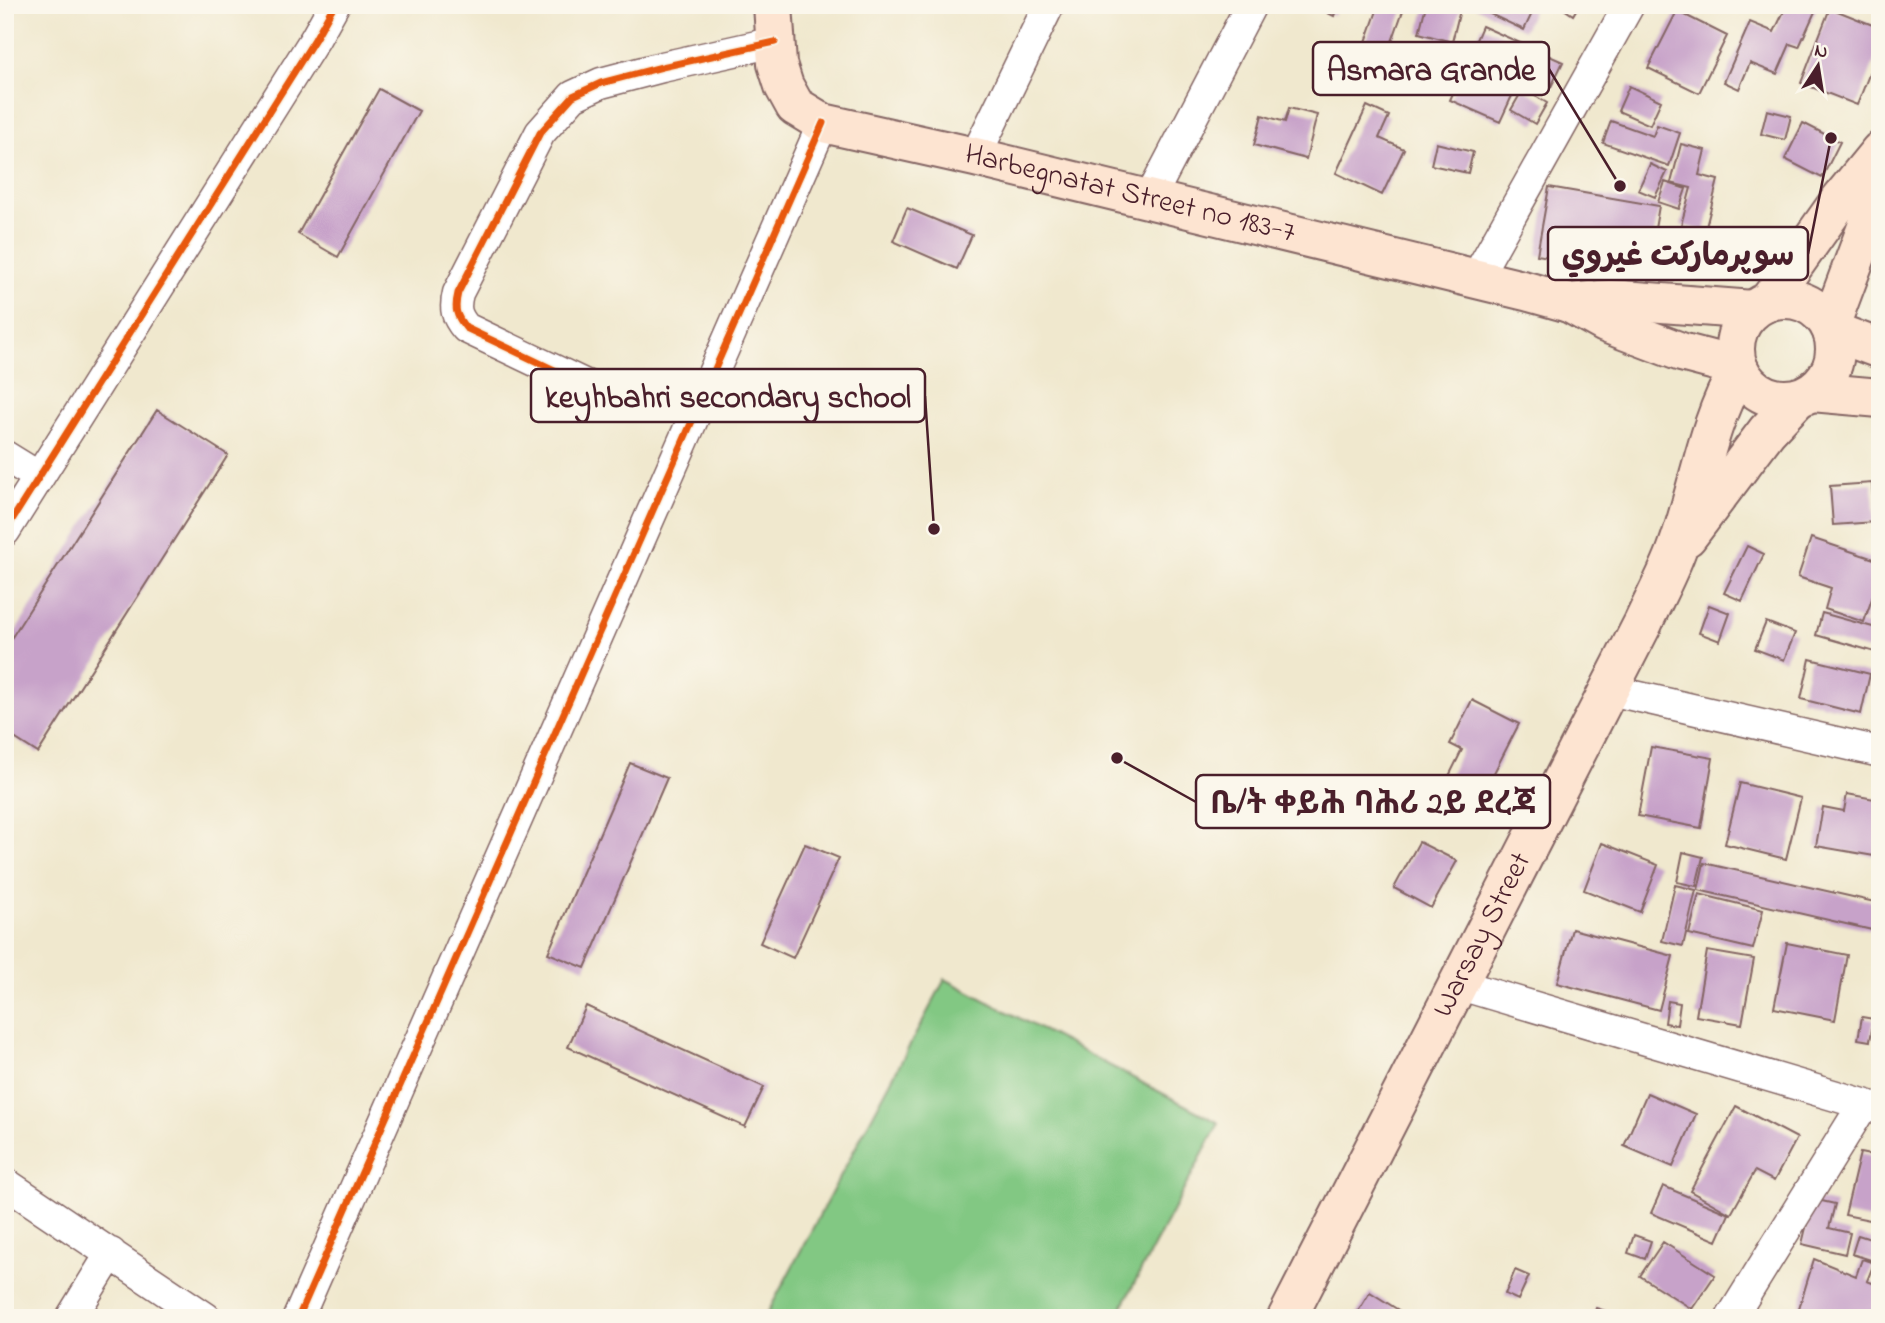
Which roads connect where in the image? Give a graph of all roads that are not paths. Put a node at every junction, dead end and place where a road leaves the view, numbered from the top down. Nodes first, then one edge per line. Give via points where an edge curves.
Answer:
1 (334, 5) edge
2 (1049, 5) edge
3 (1251, 5) edge
4 (1629, 5) edge
5 (774, 24) edge
6 (823, 123) junction
7 (1880, 151) edge
8 (975, 157) junction
9 (1879, 194) edge
10 (1149, 200) junction
11 (1476, 278) junction
12 (1569, 303) junction
13 (1761, 306) junction
14 (1831, 329) junction
15 (1880, 349) edge
16 (1738, 368) junction
17 (590, 387) dead end
18 (1805, 395) junction
19 (1880, 398) edge
20 (5, 456) edge
21 (38, 477) junction
22 (5, 531) edge
23 (1677, 549) junction
24 (1609, 690) junction
25 (1880, 752) edge
26 (1457, 984) junction
27 (1871, 1107) edge
28 (5, 1183) edge
29 (111, 1253) junction
30 (71, 1318) edge
31 (206, 1318) edge
32 (298, 1318) edge
33 (1287, 1318) edge
34 (1731, 1318) edge

1 - 21 street
2 - 8 street
3 - 10 street
4 - 11 street
5 - 6 main road, Harbegnatat Street no 183-7 via 776,64 784,86 795,106
5 - 17 street via 573,96 540,133 458,293 454,307 466,328
6 - 8 main road, Harbegnatat Street no 183-7
6 - 32 street
7 - 13 main road
8 - 10 main road, Harbegnatat Street no 183-7
9 - 14 main road
10 - 11 main road, Harbegnatat Street no 183-7
11 - 12 main road, Harbegnatat Street no 183-7
12 - 13 main road via 1610,299
12 - 16 main road via 1605,323
13 - 14 main road via 1797,300 1821,315
13 - 16 main road via 1740,326 1735,347
14 - 15 main road
14 - 18 main road via 1835,359 1830,372
16 - 18 main road via 1763,394 1780,399
16 - 23 main road, Warsay Street via 1720,406
18 - 19 main road
18 - 23 main road, Warsay Street via 1767,431
20 - 21 street
21 - 22 street
23 - 24 main road, Warsay Street
24 - 25 street
24 - 26 main road, Warsay Street
26 - 27 street
26 - 33 main road, Warsay Street
27 - 34 street
28 - 29 street
29 - 30 street
29 - 31 street

